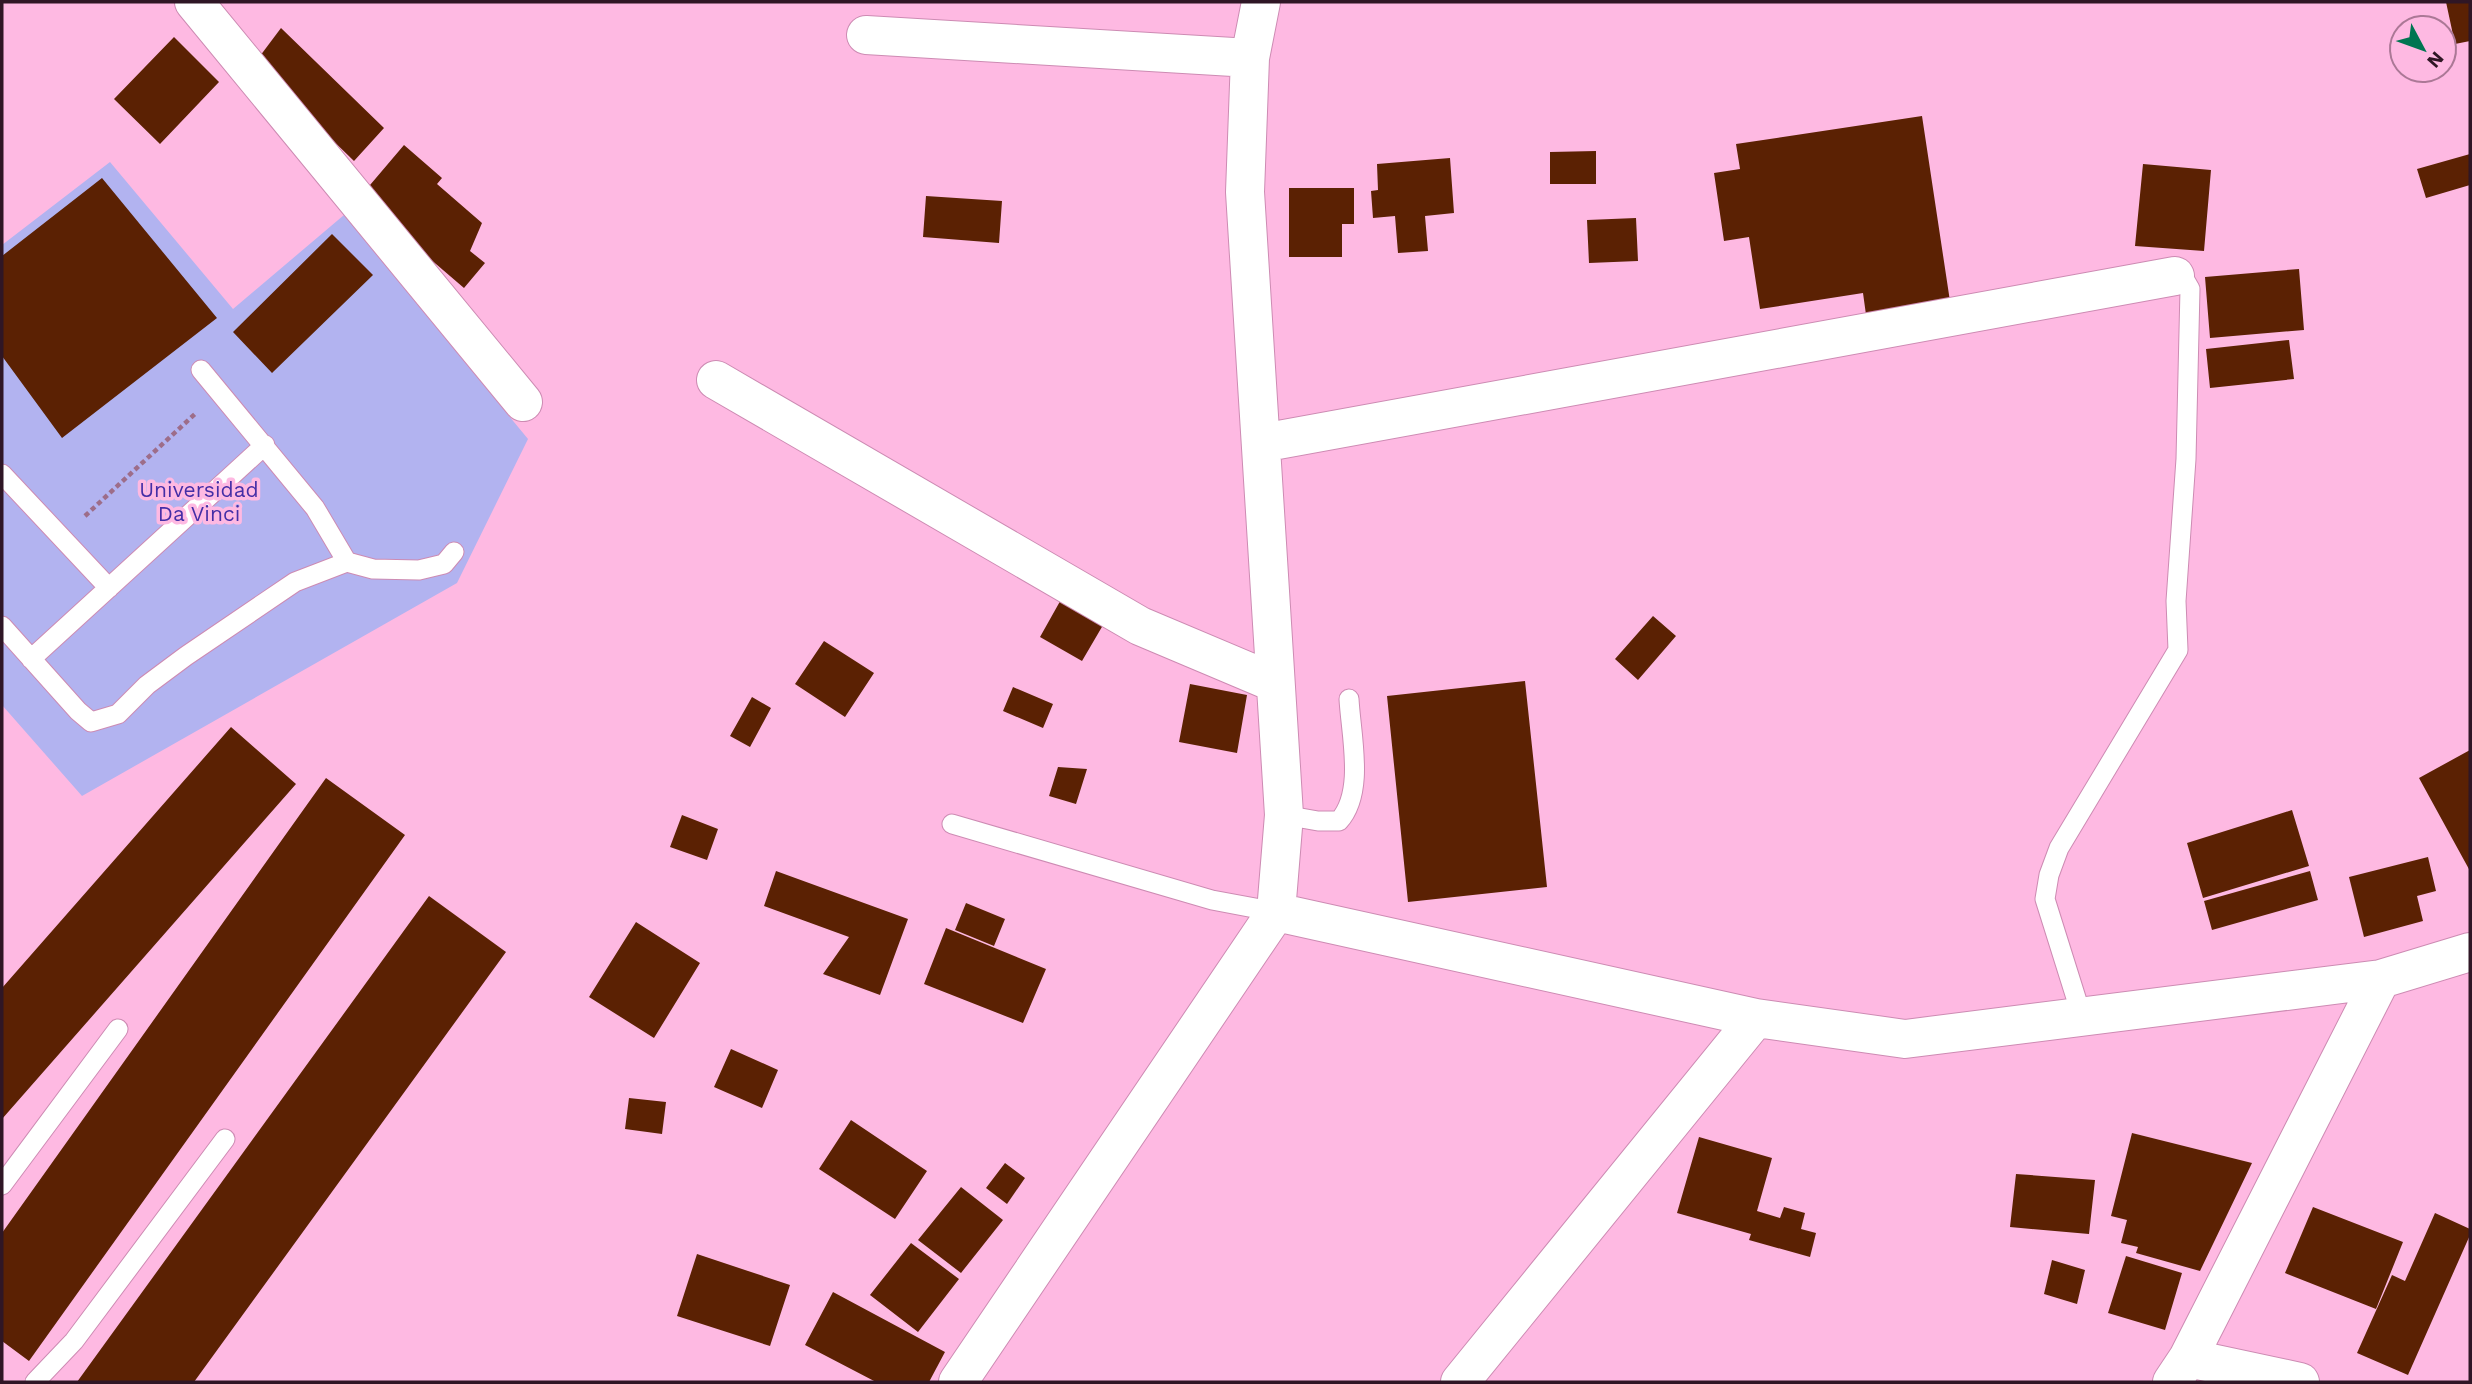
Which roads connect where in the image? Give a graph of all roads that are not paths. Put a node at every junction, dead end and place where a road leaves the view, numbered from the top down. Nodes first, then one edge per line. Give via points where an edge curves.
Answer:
1 (194, 2) edge
2 (1261, 2) edge
3 (866, 35) dead end
4 (1250, 58) junction
5 (2175, 276) joint
6 (201, 370) dead end
7 (716, 380) dead end
8 (523, 402) dead end
9 (1262, 443) junction
10 (265, 445) junction
11 (2, 474) edge
12 (454, 552) dead end
13 (347, 562) junction
14 (109, 588) junction
15 (2, 626) edge
16 (30, 659) junction
17 (1275, 683) junction
18 (1349, 699) dead end
19 (1284, 815) junction
20 (953, 824) dead end
21 (1276, 912) junction
22 (2470, 952) edge
23 (2381, 979) junction
24 (2082, 1017) junction
25 (1756, 1018) junction
26 (118, 1029) dead end
27 (225, 1139) dead end
28 (2, 1185) edge
29 (2180, 1370) edge
30 (35, 1382) edge
31 (958, 1382) edge
32 (1460, 1382) edge
33 (2300, 1382) edge

1 - 8 street
2 - 4 street
3 - 4 street
4 - 9 street via 1245,192
5 - 9 street
5 - 24 lane via 2190,289 2186,459 2176,601 2178,650 2059,848 2045,899
6 - 10 lane
7 - 17 street via 1140,626
9 - 17 street
10 - 13 lane via 315,508
10 - 14 lane
11 - 14 lane
12 - 13 lane via 444,564 419,570 373,569
13 - 16 lane via 295,582 186,656 118,714 100,723 78,711
14 - 16 lane
15 - 16 lane
17 - 19 street
18 - 19 lane via 1354,789 1348,811 1339,821
19 - 21 street
20 - 21 lane via 1212,900
21 - 25 street
21 - 31 street
22 - 23 street
23 - 24 street
23 - 29 street
24 - 25 street via 1905,1039
25 - 32 street
26 - 28 lane
27 - 30 lane via 74,1341
29 - 33 street

